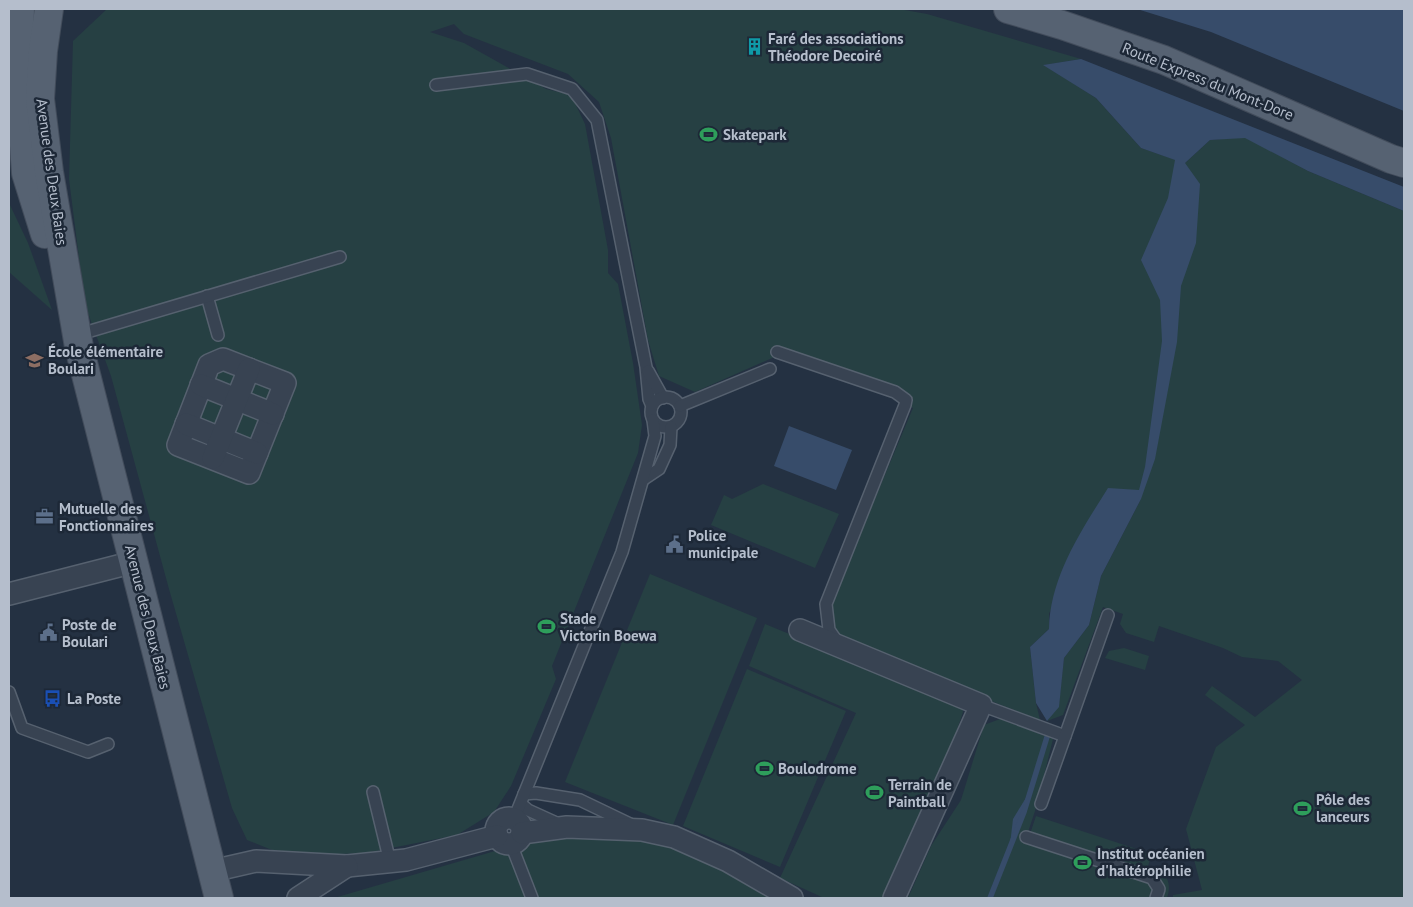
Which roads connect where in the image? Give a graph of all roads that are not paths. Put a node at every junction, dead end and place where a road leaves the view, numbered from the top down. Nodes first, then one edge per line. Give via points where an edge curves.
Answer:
1 (20, 9) edge
2 (50, 9) edge
3 (1008, 9) edge
4 (436, 85) dead end
5 (15, 125) edge
6 (1404, 163) edge
7 (340, 257) dead end
8 (207, 296) junction
9 (77, 335) junction
10 (218, 335) dead end
11 (777, 352) dead end
12 (646, 367) junction
13 (248, 369) junction
14 (770, 369) dead end
15 (272, 378) junction
16 (201, 385) junction
17 (663, 398) junction
18 (237, 400) junction
19 (652, 406) junction
20 (680, 406) junction
21 (273, 414) junction
22 (189, 418) junction
23 (653, 420) junction
24 (671, 427) junction
25 (224, 432) junction
26 (257, 453) junction
27 (213, 458) junction
28 (644, 479) junction
29 (134, 562) junction
30 (9, 594) edge
31 (1108, 615) dead end
32 (800, 630) dead end
33 (841, 647) junction
34 (9, 692) edge
35 (981, 705) junction
36 (1065, 736) junction
37 (108, 744) dead end
38 (373, 792) dead end
39 (1041, 804) dead end
40 (515, 822) junction
41 (567, 827) junction
42 (642, 830) junction
43 (1026, 837) dead end
44 (390, 862) junction
45 (347, 866) junction
46 (212, 871) junction
47 (219, 898) edge
48 (298, 898) edge
49 (532, 898) edge
50 (792, 898) edge
51 (894, 898) edge
52 (1156, 898) edge

1 - 5 main road, Avenue des Deux Baies
2 - 9 main road, Avenue des Deux Baies via 40,99
3 - 6 main road, Route Express du Mont-Dore via 1164,60
4 - 12 lane via 528,74 572,89 597,120
5 - 9 main road, Avenue des Deux Baies via 21,156
7 - 8 lane
8 - 9 lane
8 - 10 lane
9 - 29 main road, Avenue des Deux Baies
11 - 33 lane via 895,392 906,400 826,604 829,630
12 - 17 lane
12 - 19 lane
13 - 15 street
13 - 16 street via 223,359 209,365
13 - 18 street
14 - 20 lane
15 - 18 street
15 - 21 street via 285,383
16 - 18 street
16 - 22 street
17 - 19 lane
17 - 20 lane via 672,399
18 - 21 street
18 - 25 street
19 - 23 lane
20 - 24 lane via 681,416
21 - 26 street
22 - 25 street
22 - 27 street via 178,444
23 - 24 lane via 661,426
23 - 28 lane via 655,436
24 - 28 lane via 670,445 659,468
25 - 26 street
25 - 27 street
26 - 27 street via 249,473
28 - 40 lane via 622,552
29 - 30 street
29 - 46 main road, Avenue des Deux Baies
31 - 36 lane
32 - 33 street
33 - 35 street
34 - 37 lane via 22,728 88,752
35 - 36 lane
35 - 51 street
36 - 39 lane
38 - 44 lane
40 - 41 street
40 - 41 lane via 528,810
40 - 42 lane via 536,794 580,800
40 - 44 street via 406,860
40 - 49 lane
41 - 42 street
42 - 50 street via 674,837 728,861
43 - 52 lane via 1152,878 1159,889
44 - 45 street
45 - 46 street via 256,860
45 - 48 street
46 - 47 main road, Avenue des Deux Baies

